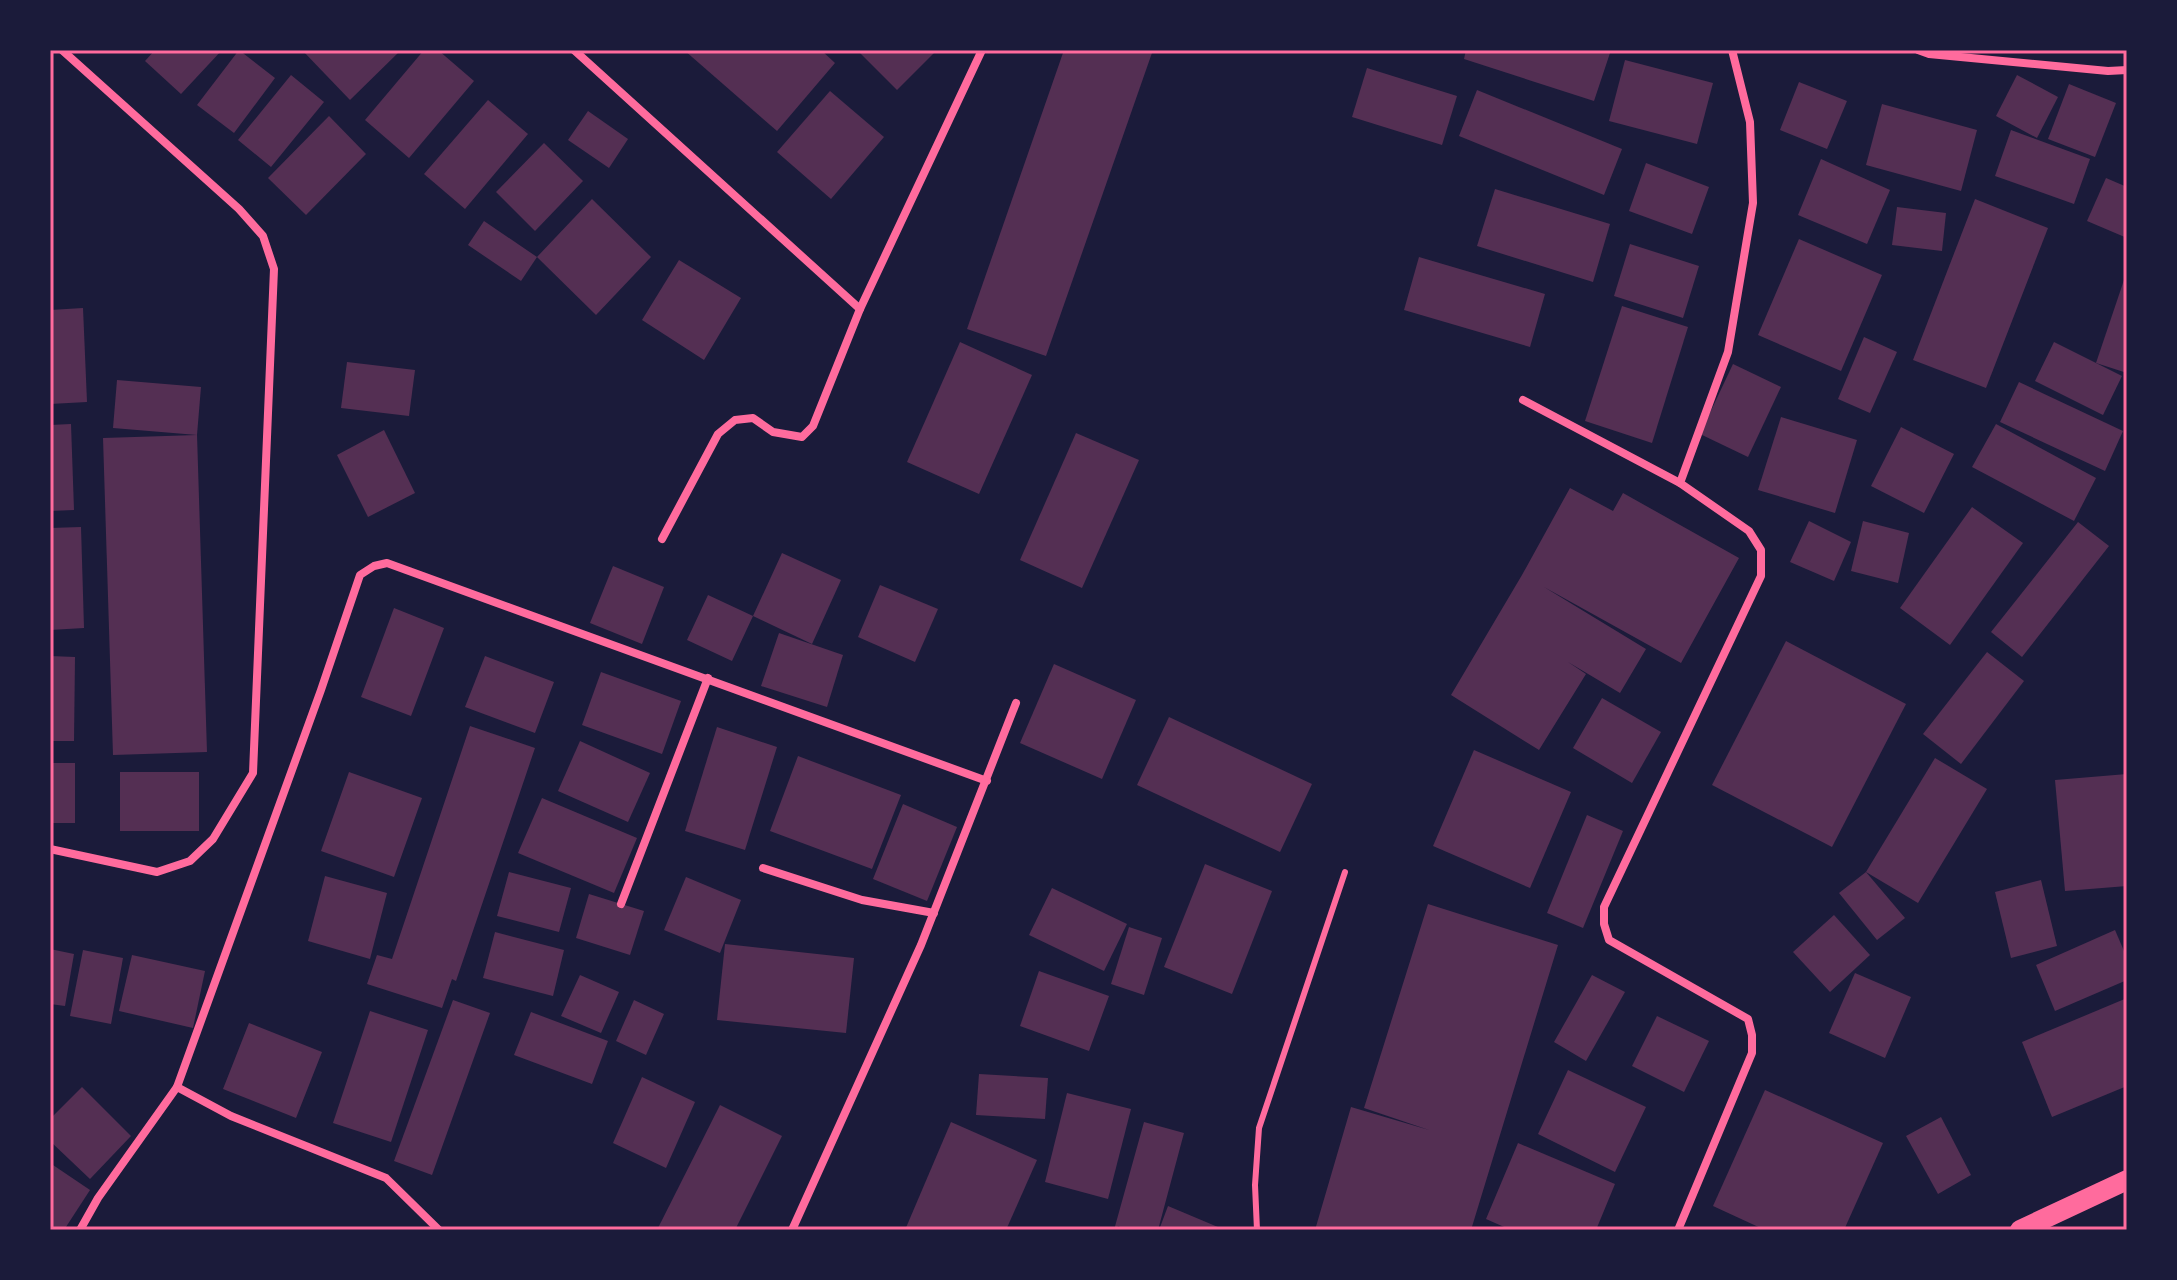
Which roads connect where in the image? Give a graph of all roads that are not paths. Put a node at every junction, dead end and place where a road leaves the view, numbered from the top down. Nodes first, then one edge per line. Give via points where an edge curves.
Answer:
1 (62, 50) edge
2 (574, 50) edge
3 (982, 50) edge
4 (1732, 50) edge
5 (1918, 50) edge
6 (2127, 70) edge
7 (860, 309) junction
8 (1523, 400) dead end
9 (1680, 483) junction
10 (662, 539) dead end
11 (708, 678) junction
12 (1016, 703) dead end
13 (987, 781) junction
14 (50, 849) edge
15 (763, 868) dead end
16 (1345, 872) dead end
17 (621, 904) dead end
18 (934, 913) junction
19 (177, 1087) junction
20 (2127, 1180) edge
21 (80, 1230) edge
22 (439, 1230) edge
23 (792, 1230) edge
24 (1257, 1230) edge
25 (1678, 1230) edge
26 (2020, 1230) edge

1 - 14 street via 239,209 263,236 274,269 253,773 213,839 190,861 157,872
2 - 7 street
3 - 7 street
4 - 9 street via 1750,122 1753,203 1728,352
5 - 6 street
7 - 10 street via 813,426 802,437 790,437 753,418 735,420 718,434
8 - 9 street
9 - 25 street via 1749,531 1761,550 1761,576 1604,907 1609,940 1748,1019 1752,1035 1752,1053
11 - 13 street
11 - 17 street
11 - 19 street via 387,563 360,575
12 - 13 street
13 - 18 street
15 - 18 street via 862,900
16 - 24 lane via 1259,1128
18 - 23 street
19 - 21 street
19 - 22 street via 231,1116 386,1178
20 - 26 main road

